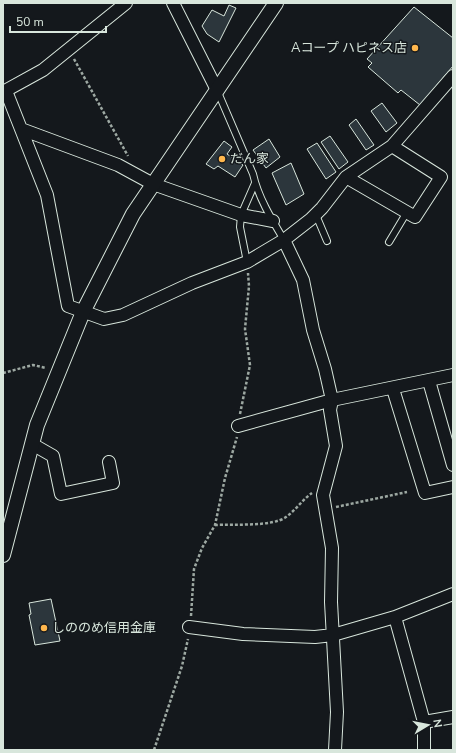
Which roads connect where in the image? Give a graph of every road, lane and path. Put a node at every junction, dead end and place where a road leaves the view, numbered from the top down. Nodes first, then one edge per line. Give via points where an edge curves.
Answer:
1 (126, 3) edge
2 (173, 3) edge
3 (276, 3) edge
4 (68, 50) junction
5 (453, 76) edge
6 (218, 90) junction
7 (4, 92) edge
8 (21, 129) junction
9 (392, 146) junction
10 (139, 176) junction
11 (346, 177) junction
12 (255, 183) junction
13 (153, 184) junction
14 (407, 212) junction
15 (241, 215) junction
16 (316, 215) junction
17 (273, 221) junction
18 (284, 240) junction
19 (327, 241) dead end
20 (390, 242) dead end
21 (247, 262) junction
22 (83, 312) junction
23 (58, 371) junction
24 (3, 373) edge
25 (453, 375) edge
26 (429, 381) junction
27 (393, 389) junction
28 (332, 400) junction
29 (238, 426) junction
30 (448, 428) edge
31 (32, 444) junction
32 (109, 462) dead end
33 (453, 465) edge
34 (453, 487) edge
35 (325, 489) junction
36 (407, 492) dead end
37 (326, 510) junction
38 (215, 525) junction
39 (3, 556) edge
40 (453, 594) edge
41 (394, 617) junction
42 (189, 627) junction
43 (333, 635) junction
44 (453, 717) edge
45 (424, 722) junction
46 (154, 750) edge
47 (335, 750) edge
48 (424, 750) edge

1 - 4 street
2 - 6 street
3 - 6 street
4 - 7 street via 43,70
4 - 10 path
5 - 9 street
6 - 12 lane
6 - 13 street
7 - 8 street
8 - 10 street via 118,165
8 - 22 street via 47,195 66,302 68,306
9 - 11 street
9 - 14 street via 441,177 415,216
10 - 13 street
11 - 14 street
11 - 16 street
12 - 15 lane
12 - 17 lane
13 - 15 street
13 - 22 street via 133,214
14 - 20 lane
15 - 17 street
15 - 21 lane via 240,227
16 - 18 street
16 - 19 lane
17 - 18 lane
18 - 21 street
18 - 28 street via 303,280 313,330
21 - 22 street via 192,283 123,315 104,319
21 - 29 path via 249,286 245,329 250,365
22 - 23 street
23 - 24 path via 33,365
23 - 31 street
25 - 26 street
26 - 27 street
26 - 30 street
27 - 28 street
27 - 34 street via 425,493
28 - 29 street
28 - 35 street via 330,410 336,446
29 - 38 path
30 - 33 street
31 - 32 street via 53,456 61,494 113,483
31 - 39 street
35 - 37 street via 323,495
35 - 38 path via 316,490 278,522
36 - 37 path
37 - 43 street via 332,548
38 - 42 path via 194,569
40 - 41 street
41 - 43 street
41 - 45 street
42 - 43 street via 243,634 315,637
42 - 46 path via 182,666
43 - 47 street via 337,712
44 - 45 street
45 - 48 street

